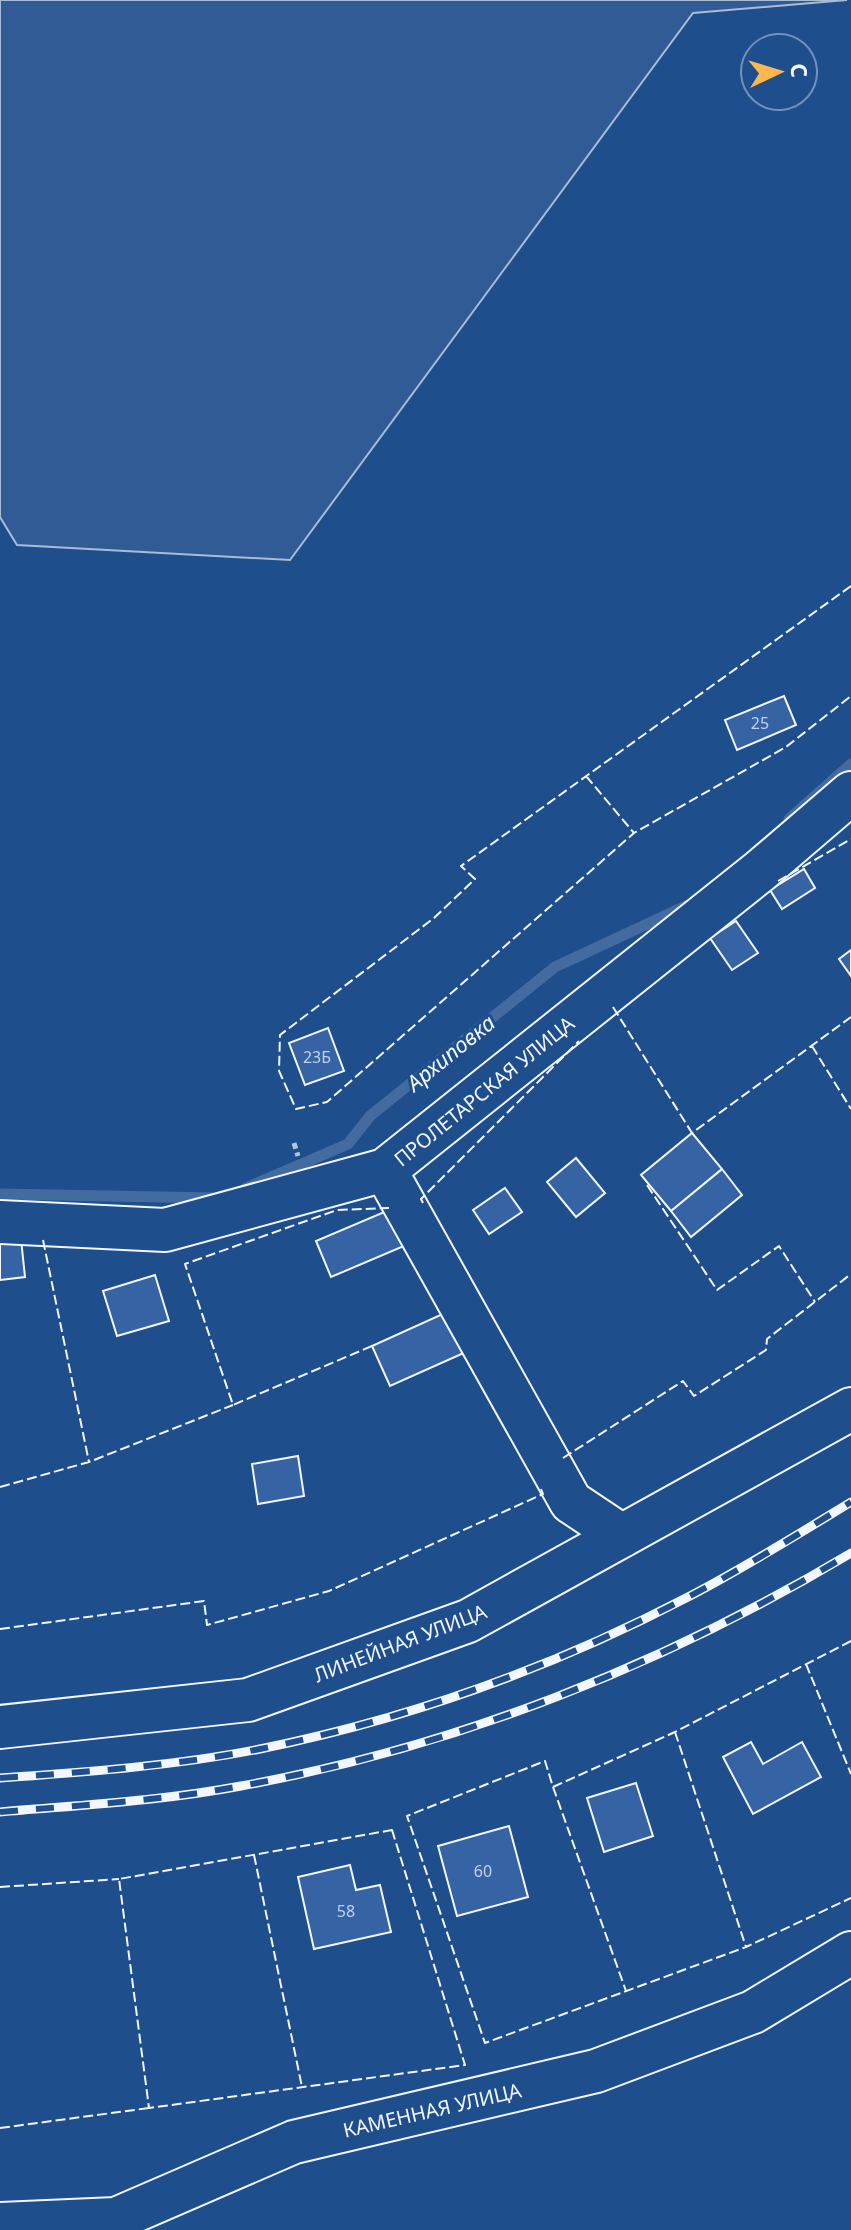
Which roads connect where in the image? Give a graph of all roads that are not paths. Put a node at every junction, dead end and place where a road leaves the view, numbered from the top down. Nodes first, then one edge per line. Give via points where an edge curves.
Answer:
1 (851, 793) edge
2 (385, 1170) junction
3 (0, 1222) edge
4 (851, 1409) edge
5 (622, 1536) junction
6 (0, 1727) edge
7 (851, 1953) edge
8 (0, 2224) edge

1 - 2 street, ПРОЛЕТАРСКАЯ УЛИЦА
2 - 3 street, ПРОЛЕТАРСКАЯ УЛИЦА via 165,1230
2 - 5 street via 571,1502
4 - 5 street, ЛИНЕЙНАЯ УЛИЦА
5 - 6 street, ЛИНЕЙНАЯ УЛИЦА via 468,1621 248,1700
7 - 8 street, КАМЕННАЯ УЛИЦА via 753,2012 596,2071 294,2142 116,2219

